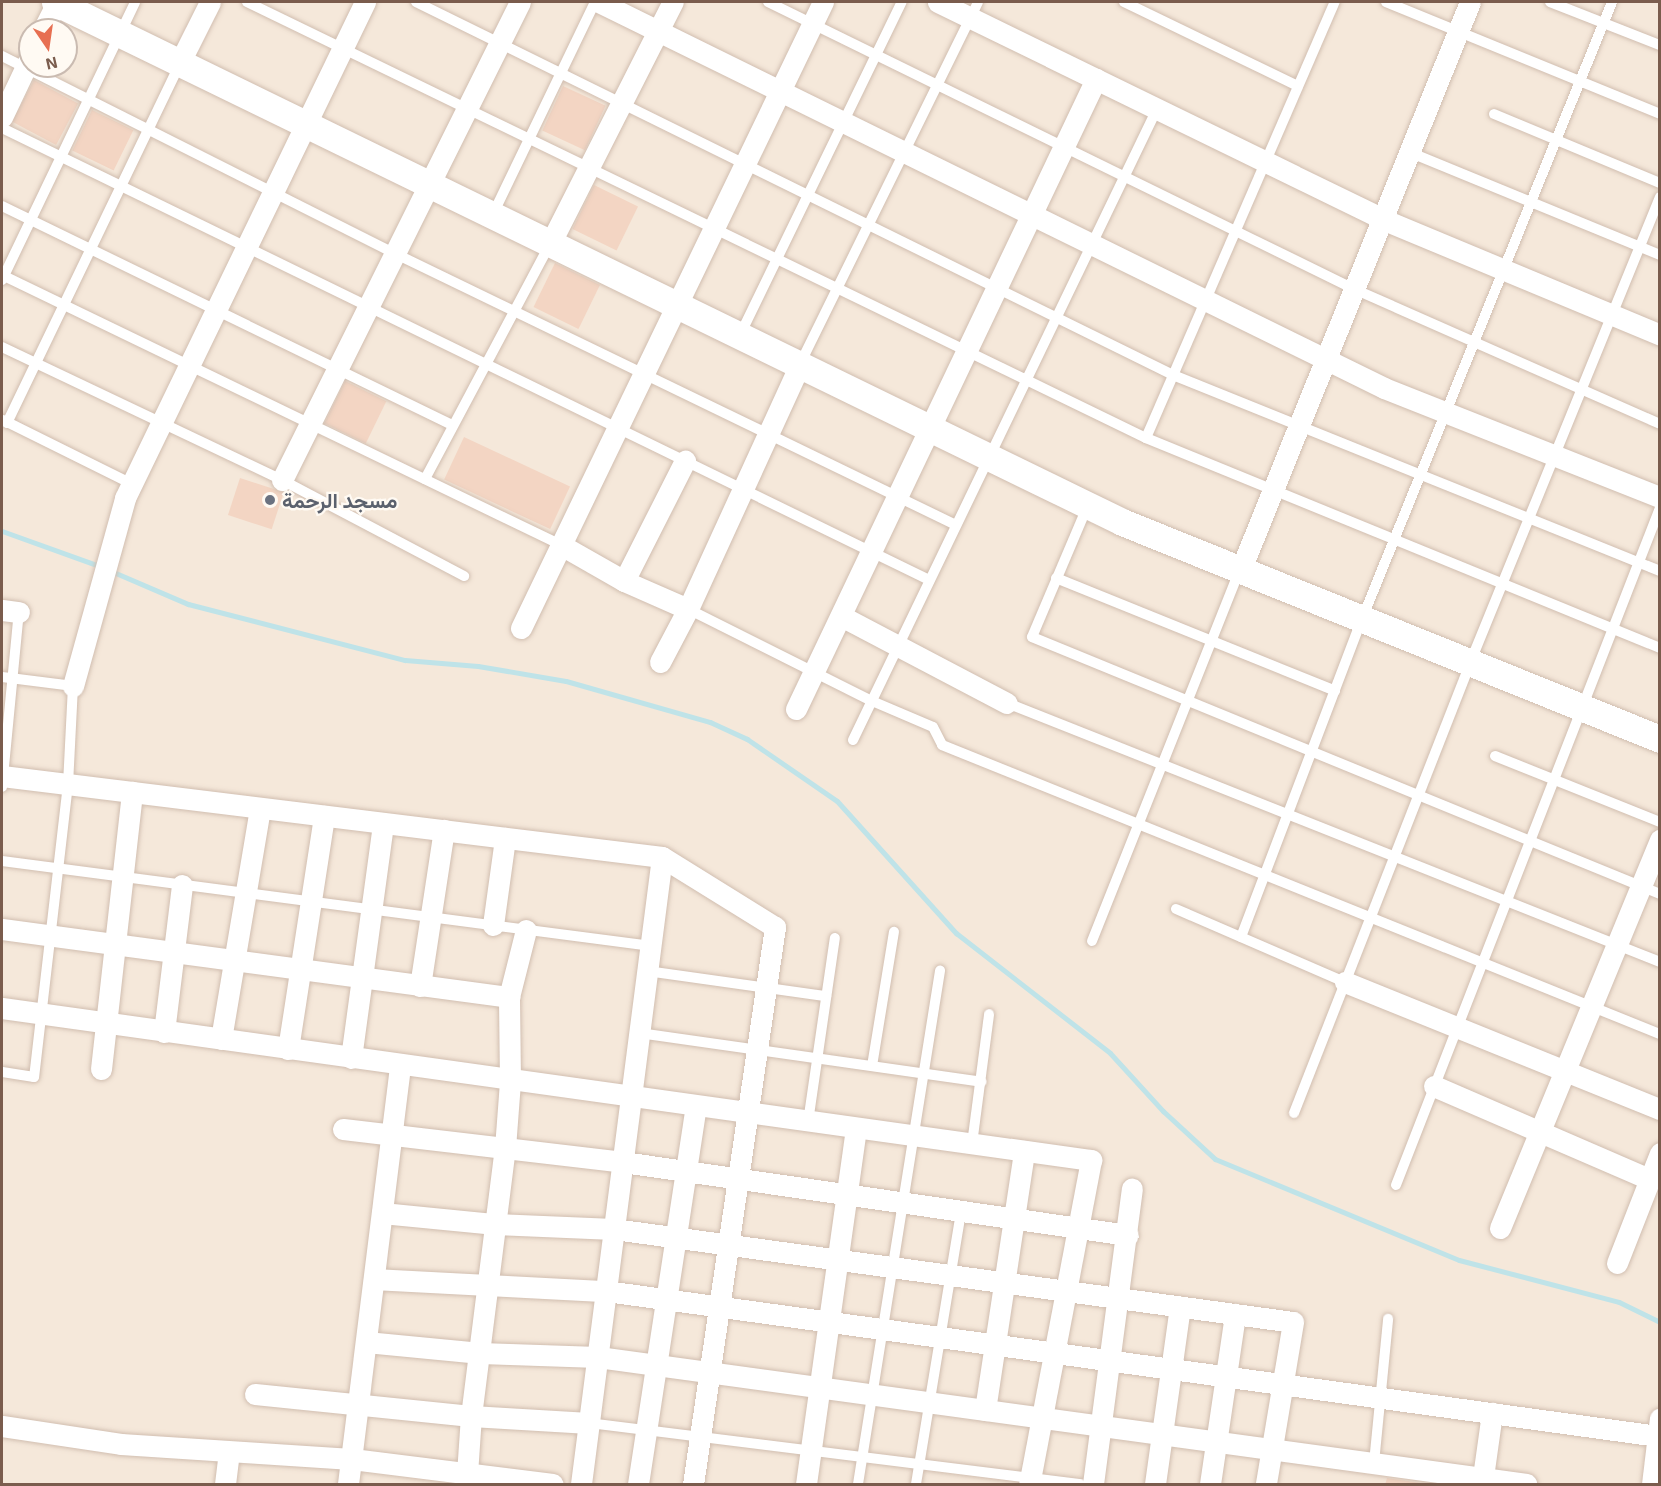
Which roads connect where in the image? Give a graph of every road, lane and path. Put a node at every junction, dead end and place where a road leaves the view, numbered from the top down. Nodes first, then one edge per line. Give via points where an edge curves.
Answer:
1 (56, 2) edge
2 (135, 2) edge
3 (210, 2) edge
4 (247, 2) edge
5 (365, 2) edge
6 (416, 2) edge
7 (520, 2) edge
8 (597, 2) edge
9 (673, 2) edge
10 (768, 2) edge
11 (824, 2) edge
12 (902, 2) edge
13 (938, 2) edge
14 (1124, 2) edge
15 (1335, 2) edge
16 (1386, 2) edge
17 (1470, 2) edge
18 (1550, 2) edge
19 (1612, 2) edge
20 (974, 9) edge
21 (49, 18) edge
22 (813, 23) junction
23 (1604, 23) junction
24 (658, 30) junction
25 (121, 31) junction
26 (1458, 31) junction
27 (500, 43) junction
28 (1659, 45) edge
29 (343, 48) junction
30 (876, 54) junction
31 (2, 56) edge
32 (18, 60) edge
33 (181, 60) junction
34 (561, 73) junction
35 (21, 78) edge
36 (53, 78) edge
37 (1096, 79) junction
38 (1580, 81) junction
39 (937, 85) junction
40 (1298, 86) junction
41 (781, 91) junction
42 (88, 99) junction
43 (621, 103) junction
44 (468, 109) junction
45 (1158, 109) junction
46 (1494, 114) dead end
47 (1659, 114) edge
48 (2, 117) edge
49 (844, 121) junction
50 (306, 123) junction
51 (2, 128) edge
52 (149, 129) junction
53 (529, 138) junction
54 (1556, 140) junction
55 (1064, 147) junction
56 (905, 151) junction
57 (1409, 152) junction
58 (60, 157) junction
59 (1265, 162) junction
60 (745, 164) junction
61 (589, 167) junction
62 (1125, 177) junction
63 (1659, 183) edge
64 (432, 184) junction
65 (121, 186) junction
66 (273, 190) junction
67 (808, 195) junction
68 (1659, 197) edge
69 (1531, 202) junction
70 (2, 206) edge
71 (493, 214) junction
72 (1032, 214) junction
73 (1382, 219) junction
74 (30, 220) junction
75 (869, 225) junction
76 (714, 228) junction
77 (1235, 232) junction
78 (551, 242) junction
79 (1093, 243) junction
80 (1639, 247) junction
81 (246, 248) junction
82 (91, 249) junction
83 (396, 254) junction
84 (1659, 255) edge
85 (777, 259) junction
86 (1503, 270) junction
87 (2, 277) edge
88 (838, 288) junction
89 (997, 288) junction
90 (1354, 290) junction
91 (1207, 299) junction
92 (677, 304) junction
93 (64, 306) junction
94 (369, 308) junction
95 (216, 310) junction
96 (514, 311) junction
97 (1611, 315) junction
98 (1057, 318) junction
99 (740, 335) junction
100 (1659, 335) edge
101 (1474, 343) junction
102 (2, 347) edge
103 (966, 351) junction
104 (1326, 357) junction
105 (36, 364) junction
106 (486, 364) junction
107 (800, 364) junction
108 (189, 366) junction
109 (338, 369) junction
110 (644, 374) junction
111 (1173, 375) junction
112 (1027, 380) junction
113 (1581, 390) junction
114 (1446, 412) junction
115 (4, 421) edge
116 (310, 424) junction
117 (1659, 424) edge
118 (160, 425) junction
119 (452, 425) junction
120 (1299, 425) junction
121 (618, 428) junction
122 (930, 428) junction
123 (769, 434) junction
124 (1146, 438) junction
125 (1554, 455) junction
126 (990, 457) junction
127 (685, 461) junction
128 (1421, 474) junction
129 (425, 479) junction
130 (282, 480) junction
131 (132, 484) junction
132 (743, 489) junction
133 (1273, 490) junction
134 (897, 496) junction
135 (1659, 497) edge
136 (1088, 505) junction
137 (1659, 508) edge
138 (1529, 518) junction
139 (956, 525) junction
140 (1394, 540) junction
141 (561, 545) junction
142 (871, 552) junction
143 (1638, 562) junction
144 (1240, 569) junction
145 (1659, 571) edge
146 (464, 576) dead end
147 (1056, 578) junction
148 (929, 580) junction
149 (624, 581) junction
150 (1502, 584) junction
151 (688, 609) junction
152 (10, 611) edge
153 (841, 616) junction
154 (1362, 619) junction
155 (521, 628) dead end
156 (1612, 629) junction
157 (1212, 641) junction
158 (1659, 648) edge
159 (897, 649) junction
160 (660, 662) dead end
161 (1470, 663) junction
162 (814, 672) junction
163 (7, 677) edge
164 (73, 686) junction
165 (1335, 691) junction
166 (872, 701) junction
167 (1189, 701) junction
168 (1007, 703) joint
169 (1581, 707) junction
170 (796, 709) dead end
171 (1659, 739) edge
172 (853, 740) dead end
173 (1312, 751) junction
174 (1495, 756) dead end
175 (1163, 765) junction
176 (1553, 779) junction
177 (2, 780) edge
178 (68, 784) junction
179 (132, 792) junction
180 (1418, 795) junction
181 (260, 808) junction
182 (1287, 814) junction
183 (324, 816) junction
184 (1659, 822) edge
185 (383, 823) junction
186 (1139, 824) junction
187 (444, 830) junction
188 (505, 838) junction
189 (1659, 840) edge
190 (1529, 841) junction
191 (662, 857) junction
192 (1394, 857) junction
193 (2, 861) edge
194 (58, 868) junction
195 (1265, 875) junction
196 (122, 877) junction
197 (182, 885) junction
198 (1650, 890) edge
199 (246, 893) junction
200 (1505, 901) junction
201 (311, 902) junction
202 (371, 909) junction
203 (1176, 909) dead end
204 (431, 917) junction
205 (1371, 917) junction
206 (493, 925) junction
207 (2, 930) edge
208 (526, 930) junction
209 (894, 932) dead end
210 (50, 936) junction
211 (1241, 937) junction
212 (835, 938) dead end
213 (1092, 941) dead end
214 (115, 945) junction
215 (1616, 945) junction
216 (651, 946) junction
217 (174, 953) junction
218 (234, 961) junction
219 (1482, 962) junction
220 (1659, 962) edge
221 (300, 970) junction
222 (647, 971) junction
223 (940, 971) dead end
224 (362, 978) junction
225 (1345, 982) junction
226 (420, 986) junction
227 (766, 988) junction
228 (826, 996) junction
229 (509, 997) junction
230 (1591, 1006) junction
231 (2, 1008) edge
232 (42, 1014) junction
233 (989, 1014) dead end
234 (106, 1023) junction
235 (1456, 1029) junction
236 (164, 1032) junction
237 (639, 1034) junction
238 (1659, 1034) edge
239 (221, 1040) junction
240 (288, 1049) junction
241 (757, 1050) junction
242 (351, 1058) junction
243 (817, 1059) junction
244 (400, 1065) junction
245 (872, 1066) junction
246 (101, 1069) dead end
247 (2, 1072) edge
248 (1564, 1072) junction
249 (924, 1074) junction
250 (510, 1081) junction
251 (982, 1082) junction
252 (1434, 1086) junction
253 (631, 1098) junction
254 (696, 1107) junction
255 (1659, 1109) edge
256 (1294, 1113) dead end
257 (748, 1114) junction
258 (808, 1122) junction
259 (856, 1128) junction
260 (343, 1129) dead end
261 (1539, 1133) junction
262 (392, 1135) junction
263 (914, 1136) junction
264 (972, 1144) junction
265 (505, 1148) junction
266 (1024, 1151) junction
267 (1659, 1153) edge
268 (623, 1162) junction
269 (686, 1171) junction
270 (738, 1179) junction
271 (1649, 1179) junction
272 (1396, 1185) dead end
273 (1132, 1189) dead end
274 (847, 1194) junction
275 (903, 1203) junction
276 (961, 1211) junction
277 (382, 1213) junction
278 (1014, 1218) junction
279 (495, 1224) junction
280 (1078, 1227) junction
281 (1500, 1228) dead end
282 (614, 1229) junction
283 (1128, 1235) junction
284 (676, 1237) junction
285 (728, 1245) junction
286 (838, 1260) junction
287 (1617, 1263) dead end
288 (893, 1267) junction
289 (951, 1275) junction
290 (374, 1279) junction
291 (1004, 1282) junction
292 (488, 1287) junction
293 (606, 1291) junction
294 (1066, 1291) junction
295 (1119, 1298) junction
296 (666, 1299) junction
297 (719, 1306) junction
298 (1180, 1306) junction
299 (1235, 1314) junction
300 (1388, 1319) dead end
301 (830, 1322) junction
302 (883, 1329) junction
303 (940, 1337) junction
304 (366, 1342) junction
305 (995, 1345) junction
306 (480, 1353) junction
307 (1054, 1353) junction
308 (598, 1357) junction
309 (1111, 1360) junction
310 (656, 1365) junction
311 (1172, 1369) junction
312 (710, 1372) junction
313 (1226, 1377) junction
314 (1283, 1384) junction
315 (821, 1388) junction
316 (255, 1394) dead end
317 (873, 1394) junction
318 (1380, 1398) junction
319 (359, 1402) junction
320 (930, 1402) junction
321 (985, 1410) junction
322 (1492, 1413) junction
323 (471, 1416) junction
324 (1042, 1418) junction
325 (589, 1423) junction
326 (2, 1426) edge
327 (1101, 1426) junction
328 (1659, 1427) edge
329 (646, 1430) junction
330 (1162, 1434) junction
331 (700, 1437) junction
332 (1216, 1442) junction
333 (1272, 1450) junction
334 (812, 1451) junction
335 (229, 1452) junction
336 (862, 1457) junction
337 (352, 1459) junction
338 (1374, 1463) junction
339 (919, 1464) junction
340 (467, 1479) edge
341 (1029, 1481) edge
342 (1483, 1482) edge
343 (225, 1485) edge
344 (348, 1485) edge
345 (552, 1485) edge
346 (581, 1485) edge
347 (638, 1485) edge
348 (693, 1485) edge
349 (806, 1485) edge
350 (858, 1485) edge
351 (916, 1485) edge
352 (1080, 1485) edge
353 (1093, 1485) edge
354 (1155, 1485) edge
355 (1210, 1485) edge
356 (1266, 1485) edge
357 (1526, 1485) edge
358 (1652, 1485) edge

1 - 21 street
1 - 25 street
2 - 25 lane
3 - 33 street
4 - 29 lane
5 - 29 street
6 - 27 lane
7 - 27 street
8 - 24 street
8 - 34 lane
9 - 24 street
10 - 22 lane
11 - 22 street
12 - 30 lane
13 - 20 street
14 - 40 lane
15 - 40 lane
16 - 26 lane
17 - 26 street
18 - 23 lane
19 - 23 lane
20 - 37 street
20 - 39 lane
22 - 30 lane
22 - 41 street
23 - 28 lane
23 - 38 lane
24 - 41 street
24 - 43 street
25 - 33 street
25 - 42 lane
26 - 38 lane
26 - 57 street
27 - 34 lane
27 - 44 street
29 - 44 lane
29 - 50 street
30 - 39 lane
30 - 49 lane
31 - 32 lane
33 - 50 street
33 - 52 lane
34 - 43 lane
34 - 53 lane
35 - 48 street
36 - 42 lane
37 - 45 street
37 - 55 street
38 - 47 lane
38 - 54 lane
39 - 55 lane
39 - 56 lane
40 - 59 lane
41 - 49 street
41 - 60 street
42 - 52 lane
42 - 58 lane
43 - 60 lane
43 - 61 street
44 - 53 lane
44 - 64 street
45 - 59 street
45 - 62 lane
46 - 54 lane
49 - 56 street
49 - 67 lane
50 - 64 street
50 - 66 street
51 - 58 lane
52 - 65 lane
52 - 66 lane
53 - 61 lane
53 - 71 lane
54 - 63 lane
54 - 69 lane
55 - 62 lane
55 - 72 street
56 - 72 street
56 - 75 lane
57 - 69 lane
57 - 73 street
58 - 65 lane
58 - 74 lane
59 - 73 street
59 - 77 lane
60 - 67 lane
60 - 76 street
61 - 76 lane
61 - 78 street
62 - 77 lane
62 - 79 lane
64 - 71 street
64 - 83 street
65 - 81 lane
65 - 82 lane
66 - 81 street
66 - 83 lane
67 - 75 lane
67 - 85 lane
68 - 80 lane
69 - 80 lane
69 - 86 lane
70 - 74 lane
71 - 78 street
72 - 79 street
72 - 89 street
73 - 86 street
73 - 90 street
74 - 82 lane
74 - 87 lane
75 - 88 lane
75 - 89 lane
76 - 85 lane
76 - 92 street
77 - 90 lane
77 - 91 lane
78 - 92 street
78 - 96 lane
79 - 91 street
79 - 98 lane
80 - 84 lane
80 - 97 lane
81 - 94 lane
81 - 95 street
82 - 93 lane
82 - 95 lane
83 - 94 street
83 - 96 lane
85 - 88 lane
85 - 99 lane
86 - 97 street
86 - 101 lane
87 - 93 lane
88 - 103 lane
88 - 107 lane
89 - 98 lane
89 - 103 street
90 - 101 lane
90 - 104 street
91 - 104 street
91 - 111 lane
92 - 99 street
92 - 110 street
93 - 105 lane
93 - 108 lane
94 - 106 lane
94 - 109 street
95 - 108 street
95 - 109 lane
96 - 106 lane
96 - 110 lane
97 - 100 street
97 - 113 lane
98 - 111 lane
98 - 112 lane
99 - 107 street
101 - 113 lane
101 - 114 lane
102 - 105 lane
103 - 112 lane
103 - 122 street
104 - 114 street via 1384,388
104 - 120 street
105 - 115 lane
105 - 118 lane
106 - 119 lane
106 - 121 lane
107 - 122 street
107 - 123 street
108 - 116 lane
108 - 118 street
109 - 116 street
109 - 119 lane
110 - 121 street
110 - 123 lane
111 - 120 lane
111 - 124 lane
112 - 124 lane
112 - 126 lane
113 - 117 lane
113 - 125 lane
114 - 125 street
114 - 128 lane
115 - 131 lane
116 - 129 lane
116 - 130 street
118 - 130 lane
118 - 131 street
119 - 129 lane
120 - 128 lane
120 - 133 street
121 - 127 lane
121 - 141 street
122 - 126 street
122 - 134 street
123 - 132 street
123 - 134 lane
124 - 133 lane
125 - 135 street
125 - 138 lane
126 - 136 street
126 - 139 lane
127 - 132 lane
127 - 149 street
128 - 138 lane
128 - 140 lane
129 - 141 lane
130 - 146 lane
131 - 164 street via 103,567
132 - 142 lane
132 - 151 street
133 - 140 lane
133 - 144 street
134 - 139 lane
134 - 142 street
136 - 144 street
136 - 147 lane
137 - 143 lane
138 - 143 lane
138 - 150 lane
139 - 148 lane
140 - 150 lane
140 - 154 lane
141 - 149 street
141 - 155 street
142 - 148 lane
142 - 153 street
143 - 145 lane
143 - 156 lane
144 - 154 street
144 - 157 lane
147 - 157 lane
147 - 167 lane via 1032,637
148 - 159 lane
149 - 151 street
150 - 156 lane
150 - 161 lane
151 - 160 street
151 - 162 lane
152 - 163 lane
153 - 159 street
153 - 162 street
154 - 161 street
154 - 165 lane
156 - 158 lane
156 - 169 lane
157 - 165 lane
157 - 167 lane
159 - 166 lane
159 - 168 street
161 - 169 street
161 - 180 lane
162 - 166 lane
162 - 170 street
163 - 164 lane
163 - 177 lane
164 - 178 lane
165 - 173 lane
166 - 172 lane
166 - 186 lane via 933,727 942,745
167 - 173 lane
167 - 175 lane
168 - 175 lane
169 - 171 street
169 - 176 lane
173 - 180 lane
173 - 182 lane
174 - 176 lane
175 - 182 lane
175 - 186 lane
176 - 184 lane
176 - 190 lane
177 - 178 street
178 - 179 street
178 - 194 lane
179 - 181 street
179 - 196 street
180 - 190 lane
180 - 192 lane
181 - 183 street
181 - 199 street
182 - 192 lane
182 - 195 lane
183 - 185 street
183 - 201 street
185 - 187 street
185 - 202 street
186 - 195 lane
186 - 213 lane
187 - 188 street
187 - 204 street
188 - 191 street
188 - 206 street
189 - 198 street
190 - 198 lane
190 - 200 lane
191 - 216 street
191 - 227 street via 775,927
192 - 200 lane
192 - 205 lane
193 - 194 lane
194 - 196 lane
194 - 210 lane
195 - 205 lane
195 - 211 lane
196 - 197 lane
196 - 214 street
197 - 199 lane
197 - 217 street
198 - 215 street
199 - 201 lane
199 - 218 street
200 - 215 lane
200 - 219 lane
201 - 202 lane
201 - 221 street
202 - 204 lane
202 - 224 street
203 - 211 lane
204 - 206 lane
204 - 226 street
205 - 219 lane
205 - 225 lane
206 - 208 lane
207 - 210 street
208 - 216 lane
208 - 229 street
209 - 245 lane
210 - 214 street
210 - 232 lane
211 - 225 lane
212 - 228 lane
214 - 217 street
214 - 234 street
215 - 220 lane
215 - 230 street
216 - 222 street
217 - 218 street
217 - 236 street
218 - 221 street
218 - 239 street
219 - 230 lane
219 - 235 lane
221 - 224 street
221 - 240 street
222 - 227 lane
222 - 237 street
223 - 249 lane
224 - 226 street
224 - 242 street
225 - 235 street
225 - 256 lane
226 - 229 street
227 - 228 lane
227 - 241 street
228 - 243 lane
229 - 250 street
230 - 238 lane
230 - 248 street
231 - 232 street
232 - 234 street
232 - 247 lane via 34,1077
233 - 251 lane
234 - 236 street
234 - 246 street
235 - 248 street
235 - 252 lane
236 - 239 street
237 - 241 lane
237 - 253 street
239 - 240 street
240 - 242 street
241 - 243 lane
241 - 257 street
242 - 244 street
243 - 245 lane
243 - 258 lane
244 - 250 street
244 - 262 street
245 - 249 lane
248 - 255 street
248 - 261 street
249 - 251 lane
249 - 263 lane
250 - 253 street
250 - 265 street
251 - 264 lane
252 - 261 street
252 - 272 lane
253 - 254 street
253 - 268 street
254 - 257 street
254 - 269 street
257 - 258 street
257 - 270 street
258 - 259 street
259 - 263 street
259 - 274 street
260 - 262 street
261 - 271 street
261 - 281 street
262 - 265 street
262 - 277 street
263 - 264 street
263 - 275 lane
264 - 266 street
265 - 268 street
265 - 279 street
266 - 278 street
266 - 280 street via 1091,1160
267 - 271 street
268 - 269 street
268 - 282 street
269 - 270 street
269 - 284 street
270 - 274 street
270 - 285 street
271 - 287 street
273 - 283 street
274 - 275 street
274 - 286 street
275 - 276 street
275 - 288 lane
276 - 278 street
276 - 289 lane
277 - 279 street
277 - 290 street
278 - 280 street
278 - 291 street
279 - 282 street
279 - 292 street
280 - 283 street
280 - 294 street
282 - 284 street
282 - 293 street
283 - 295 street
284 - 285 street
284 - 296 street
285 - 286 street
285 - 297 street
286 - 288 street
286 - 301 street
288 - 289 street
288 - 302 lane
289 - 291 street
289 - 303 lane
290 - 292 street
290 - 304 street
291 - 294 street
291 - 305 street
292 - 293 street
292 - 306 street
293 - 296 street
293 - 308 street
294 - 295 street
294 - 307 street
295 - 298 street
295 - 309 street
296 - 297 street
296 - 310 street
297 - 301 street
297 - 312 street
298 - 299 street
298 - 311 street
299 - 313 street
299 - 314 street via 1293,1322
300 - 318 lane
301 - 302 street
301 - 315 street
302 - 303 street
302 - 317 lane
303 - 305 street
303 - 320 lane
304 - 306 street
304 - 319 street
305 - 307 street
305 - 321 street
306 - 308 street
306 - 323 street
307 - 309 street
307 - 324 street
308 - 310 street
308 - 325 street
309 - 311 street
309 - 327 street
310 - 312 street
310 - 329 street
311 - 313 street
311 - 330 street
312 - 315 street
312 - 331 street
313 - 314 street
313 - 332 street
314 - 318 street
314 - 333 street
315 - 317 street
315 - 334 street
316 - 319 street
317 - 320 street
317 - 336 lane
318 - 322 street
318 - 338 lane
319 - 323 street
319 - 337 street
320 - 321 street
320 - 339 lane
321 - 324 street
322 - 328 street
322 - 342 street
323 - 325 street
323 - 340 street
324 - 327 street
324 - 341 street
325 - 329 lane
325 - 346 street
326 - 335 street via 121,1444
327 - 330 street
327 - 353 street
328 - 358 street
329 - 331 lane
329 - 347 street
330 - 332 street
330 - 354 street
331 - 334 lane
331 - 348 street
332 - 333 street
332 - 355 street
333 - 338 street
333 - 356 street
334 - 336 lane
334 - 349 street
335 - 337 street
335 - 343 street
336 - 339 lane
336 - 350 lane
337 - 340 street
337 - 344 street
338 - 342 street
339 - 341 lane
339 - 351 lane
340 - 345 street
341 - 352 lane
342 - 357 street

